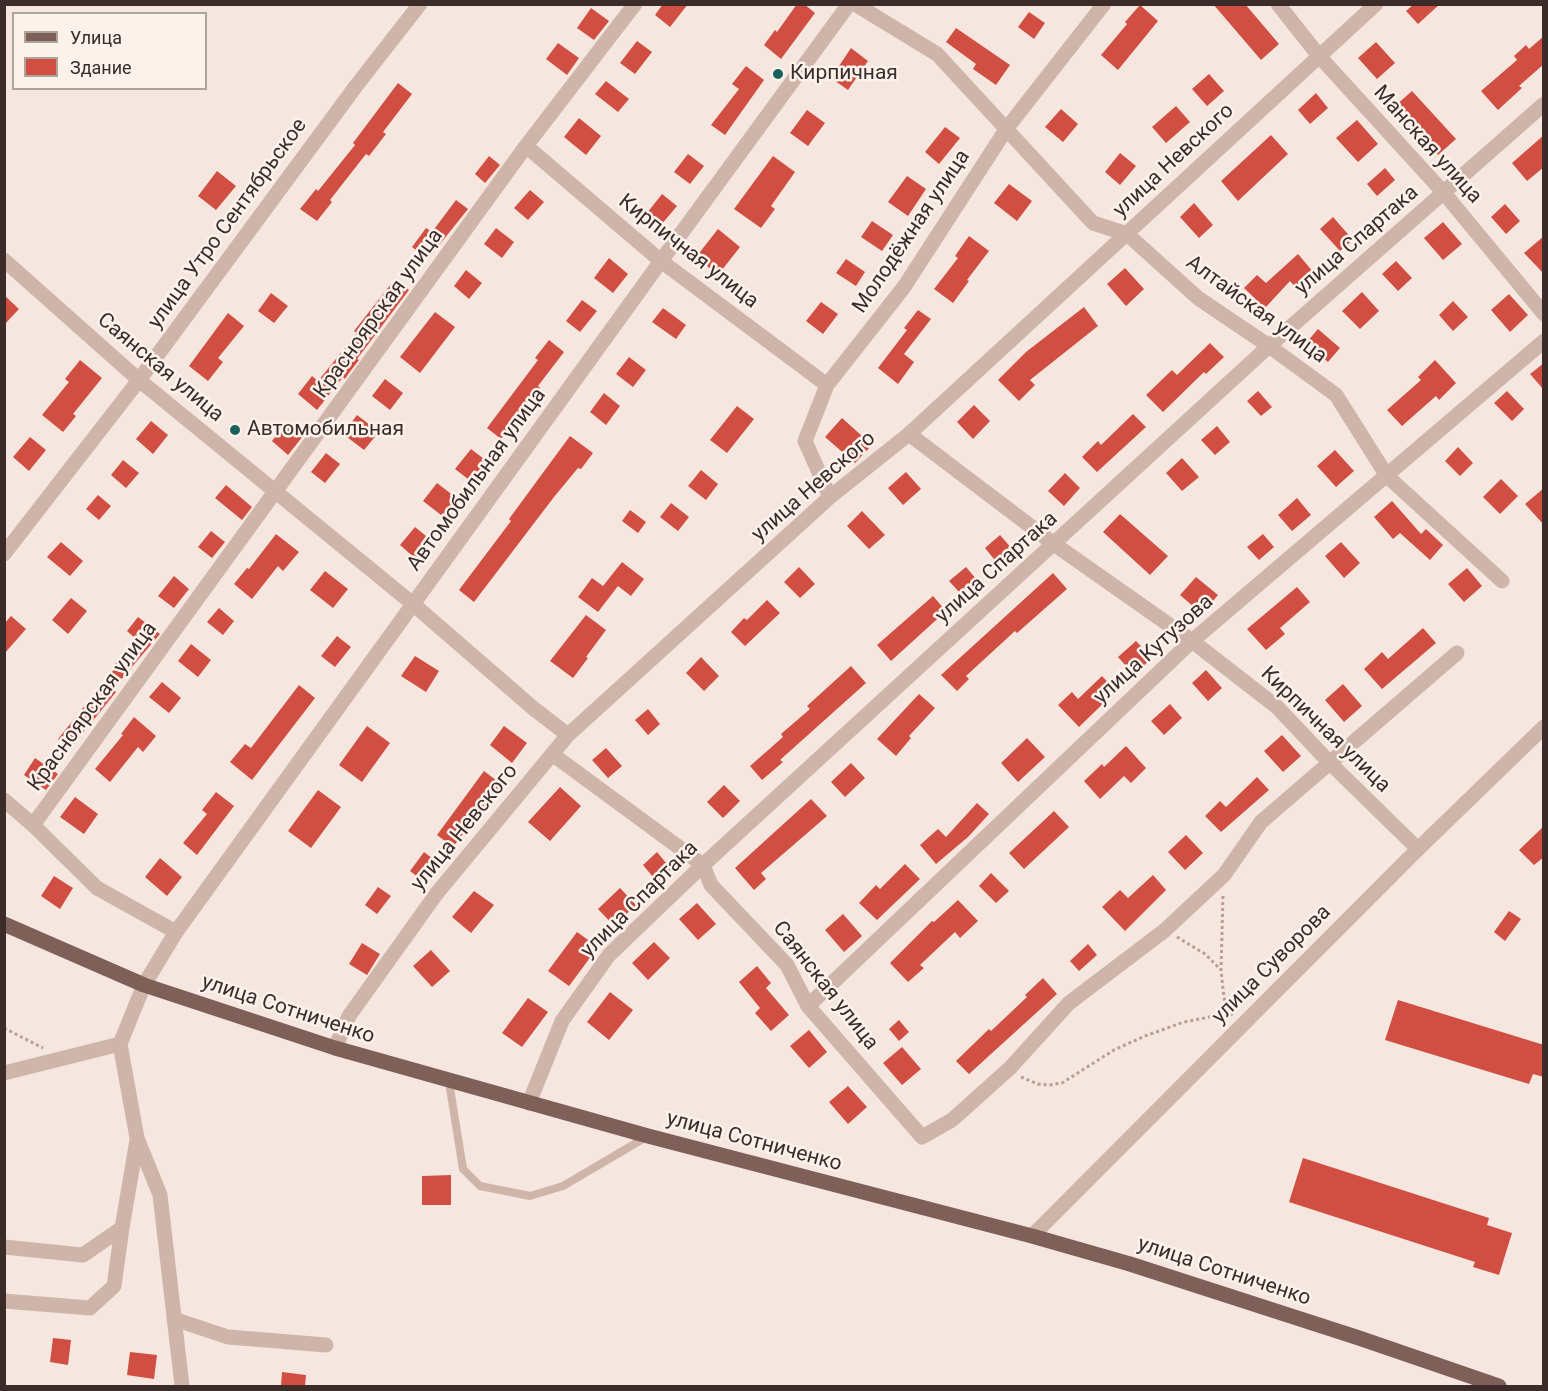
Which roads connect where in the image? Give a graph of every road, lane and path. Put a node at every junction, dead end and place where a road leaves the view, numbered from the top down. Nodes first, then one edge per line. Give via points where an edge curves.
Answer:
1 (420, 4) edge
2 (635, 4) edge
3 (849, 4) edge
4 (855, 4) edge
5 (1104, 4) edge
6 (1278, 4) edge
7 (1376, 4) edge
8 (1319, 56) junction
9 (1544, 104) edge
10 (1007, 128) junction
11 (526, 147) junction
12 (1444, 193) junction
13 (1127, 234) junction
14 (661, 261) junction
15 (5, 262) edge
16 (1544, 314) edge
17 (1544, 341) edge
18 (1269, 346) junction
19 (139, 380) junction
20 (827, 385) junction
21 (909, 434) junction
22 (1387, 476) junction
23 (277, 492) junction
24 (830, 497) junction
25 (1054, 544) junction
26 (4, 554) edge
27 (1502, 581) dead end
28 (413, 604) junction
29 (1192, 641) junction
30 (1457, 653) dead end
31 (1544, 727) edge
32 (568, 735) junction
33 (552, 754) junction
34 (1330, 763) junction
35 (4, 800) edge
36 (33, 825) junction
37 (1418, 849) junction
38 (703, 865) junction
39 (1224, 875) junction
40 (4, 924) edge
41 (1164, 931) junction
42 (176, 932) junction
43 (1221, 970) junction
44 (144, 985) junction
45 (808, 1006) junction
46 (1230, 1013) junction
47 (1244, 1023) junction
48 (4, 1028) edge
49 (120, 1044) junction
50 (336, 1048) junction
51 (64, 1058) junction
52 (1010, 1068) junction
53 (4, 1073) edge
54 (449, 1082) junction
55 (529, 1103) junction
56 (648, 1136) junction
57 (137, 1138) junction
58 (122, 1228) junction
59 (1032, 1236) junction
60 (4, 1247) edge
61 (4, 1300) edge
62 (174, 1319) junction
63 (326, 1345) dead end
64 (182, 1386) edge
65 (1499, 1386) edge

1 - 19 street, улица Утро Сентябрьское
2 - 11 street, Красноярская улица
3 - 14 street, Автомобильная улица
4 - 10 street, Алтайская улица via 937,54
5 - 10 street, Молодёжная улица
6 - 8 street, Манская улица
7 - 8 street, улица Невского
8 - 12 street, Манская улица
8 - 13 street, улица Невского
9 - 12 street, улица Спартака
10 - 13 street, Алтайская улица via 1093,223
10 - 20 street, Молодёжная улица via 904,287
11 - 14 street, Кирпичная улица
11 - 23 street, Красноярская улица
12 - 16 street, Манская улица
12 - 18 street, улица Спартака
13 - 18 street, Алтайская улица via 1198,298
13 - 21 street, улица Невского
14 - 20 street, Кирпичная улица
14 - 28 street, Автомобильная улица
15 - 19 street, Саянская улица
17 - 22 street, улица Кутузова
18 - 22 street, Алтайская улица via 1336,395
18 - 25 street, улица Спартака
19 - 23 street, Саянская улица
19 - 26 street, улица Утро Сентябрьское
20 - 24 street, Молодёжная улица via 805,441
21 - 24 street, улица Невского
21 - 25 street, Кирпичная улица
22 - 27 street, Алтайская улица
22 - 29 street, улица Кутузова
23 - 28 street, Саянская улица
23 - 36 street, Красноярская улица
24 - 32 street, улица Невского
25 - 29 street, Кирпичная улица
25 - 38 street, улица Спартака
28 - 32 street, Саянская улица
28 - 42 street, Автомобильная улица
29 - 34 street, Кирпичная улица via 1277,707
29 - 45 street, улица Кутузова
30 - 34 street
31 - 37 street, улица Суворова
32 - 33 street, улица Невского
33 - 38 street, Саянская улица
33 - 50 street, улица Невского via 437,893 349,1016
34 - 37 street, Кирпичная улица
34 - 39 street via 1261,822
35 - 36 street
36 - 42 street via 97,888
37 - 47 street, улица Суворова
38 - 45 street, Саянская улица via 711,885 787,965
38 - 55 street, улица Спартака via 609,955 562,1021
39 - 41 street
39 - 43 path
40 - 44 main road, улица Сотниченко
41 - 43 path via 1189,943
41 - 52 street via 1069,1003
42 - 44 street, Автомобильная улица
43 - 46 path
44 - 49 street, Автомобильная улица
44 - 50 main road, улица Сотниченко
45 - 52 street, Саянская улица via 922,1137 952,1120
46 - 47 path
46 - 52 path via 1184,1022 1145,1036 1114,1050 1062,1083 1038,1084
47 - 59 street, улица Суворова
48 - 51 path
49 - 51 street
49 - 57 street
50 - 54 main road, улица Сотниченко
51 - 53 street
54 - 55 main road, улица Сотниченко
54 - 56 lane via 463,1168 480,1186 530,1196 563,1186
55 - 56 main road, улица Сотниченко
56 - 59 main road, улица Сотниченко
57 - 58 street
57 - 62 street via 160,1195
58 - 60 street via 83,1255
58 - 61 street via 114,1286 90,1308
59 - 65 main road, улица Сотниченко via 1141,1267
62 - 63 street via 228,1337
62 - 64 street

